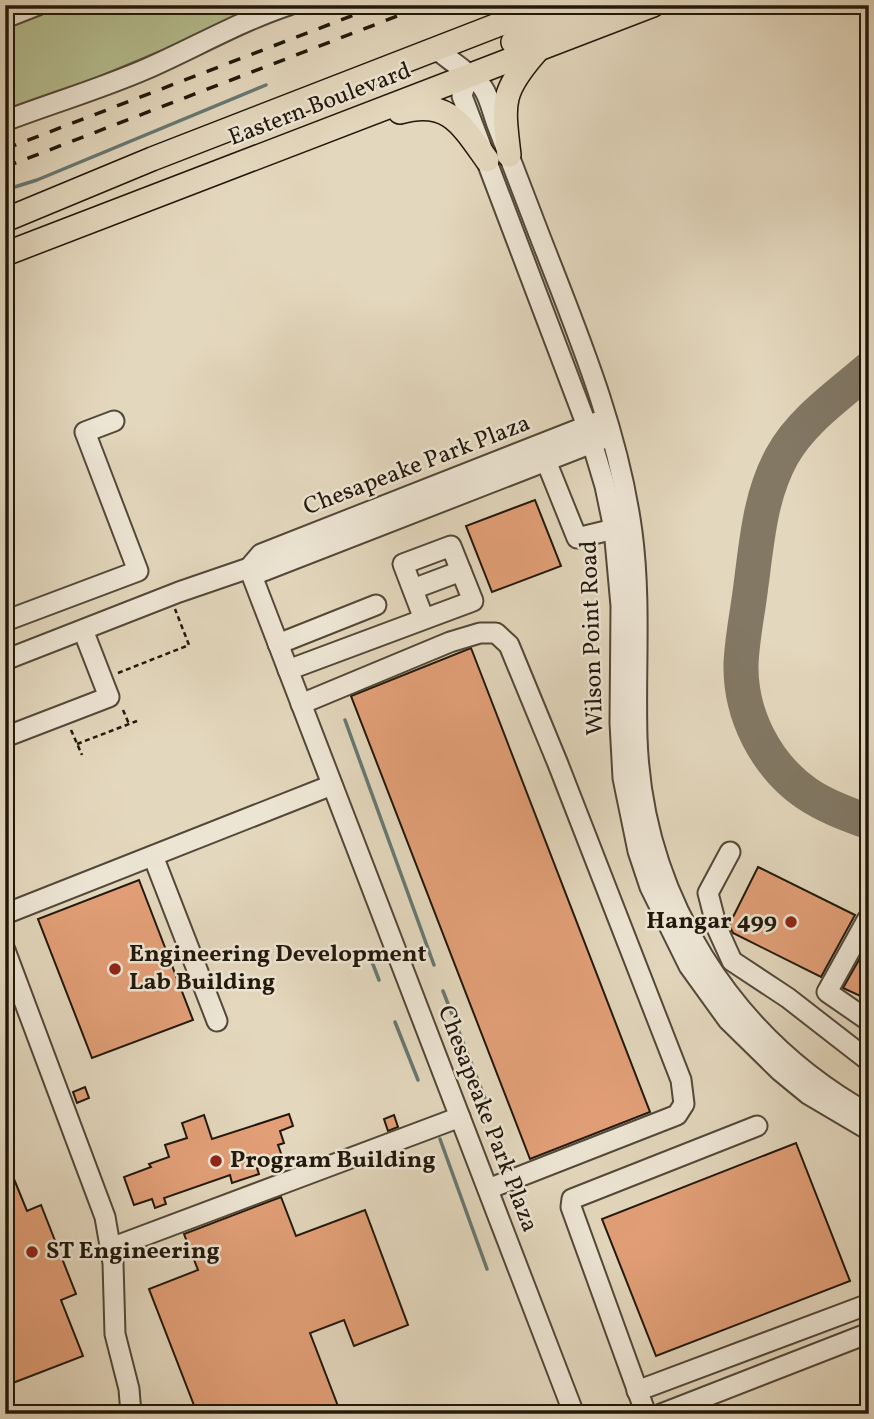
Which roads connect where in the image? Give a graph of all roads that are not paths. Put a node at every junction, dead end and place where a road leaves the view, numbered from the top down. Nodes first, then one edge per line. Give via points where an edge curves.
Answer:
1 (38, 5) edge
2 (289, 5) edge
3 (549, 5) edge
4 (608, 5) edge
5 (653, 5) edge
6 (5, 18) edge
7 (436, 49) junction
8 (538, 50) junction
9 (468, 75) junction
10 (5, 121) edge
11 (326, 131) junction
12 (498, 158) junction
13 (5, 220) edge
14 (5, 254) edge
15 (114, 421) dead end
16 (610, 426) junction
17 (590, 434) junction
18 (543, 453) junction
19 (614, 529) junction
20 (249, 568) junction
21 (461, 571) junction
22 (413, 589) junction
23 (376, 605) dead end
24 (424, 619) junction
25 (5, 621) edge
26 (83, 630) junction
27 (278, 644) junction
28 (5, 660) edge
29 (288, 670) junction
30 (301, 704) junction
31 (5, 737) edge
32 (332, 785) junction
33 (730, 852) dead end
34 (153, 856) junction
35 (5, 914) edge
36 (867, 920) dead end
37 (5, 950) edge
38 (217, 1021) dead end
39 (869, 1021) edge
40 (869, 1061) edge
41 (869, 1114) edge
42 (460, 1117) junction
43 (757, 1126) dead end
44 (869, 1130) edge
45 (488, 1189) junction
46 (111, 1248) junction
47 (869, 1304) edge
48 (869, 1333) edge
49 (637, 1391) junction
50 (131, 1414) edge
51 (574, 1414) edge
52 (646, 1414) edge
53 (661, 1414) edge

1 - 6 street
2 - 10 street via 86,94
3 - 7 main road, Eastern Boulevard
4 - 9 main road via 483,54
5 - 8 main road, Eastern Boulevard
7 - 9 street, Wilson Point Road
7 - 13 main road, Eastern Boulevard
8 - 9 main road, Eastern Boulevard
8 - 12 main road via 509,88
9 - 11 main road, Eastern Boulevard
9 - 12 street, Wilson Point Road via 483,88
11 - 12 main road via 415,107 433,108 458,120
11 - 14 main road, Eastern Boulevard
12 - 16 street, Wilson Point Road
12 - 17 street, Wilson Point Road
15 - 25 street via 85,432 138,570
16 - 17 street, Chesapeake Park Plaza
16 - 41 street, Wilson Point Road via 632,536 639,766 660,869 680,918 737,1006 787,1058
17 - 18 street, Chesapeake Park Plaza
17 - 19 street, Wilson Point Road
18 - 19 street via 577,538
18 - 20 street, Chesapeake Park Plaza via 261,572
19 - 44 street, Wilson Point Road via 621,606 624,778 650,887 689,966 728,1020 807,1094
20 - 26 street
20 - 27 street, Chesapeake Park Plaza
21 - 22 street
21 - 22 street via 452,546 403,564
21 - 24 street via 473,601
22 - 24 street
23 - 27 street
24 - 29 street
26 - 28 street
26 - 31 street via 109,697
27 - 29 street, Chesapeake Park Plaza
29 - 30 street, Chesapeake Park Plaza
30 - 32 street, Chesapeake Park Plaza
30 - 45 street via 450,642 496,632 509,645 681,1080 684,1104 677,1115
32 - 34 street
32 - 42 street, Chesapeake Park Plaza
33 - 40 street via 708,892 732,961
34 - 35 street
34 - 38 street
36 - 39 street via 827,992
37 - 46 street via 105,1216
42 - 45 street, Chesapeake Park Plaza
42 - 46 street
43 - 49 street via 572,1199 571,1207
45 - 51 street, Chesapeake Park Plaza
46 - 50 street via 115,1334
47 - 49 street
48 - 53 street
49 - 52 street

